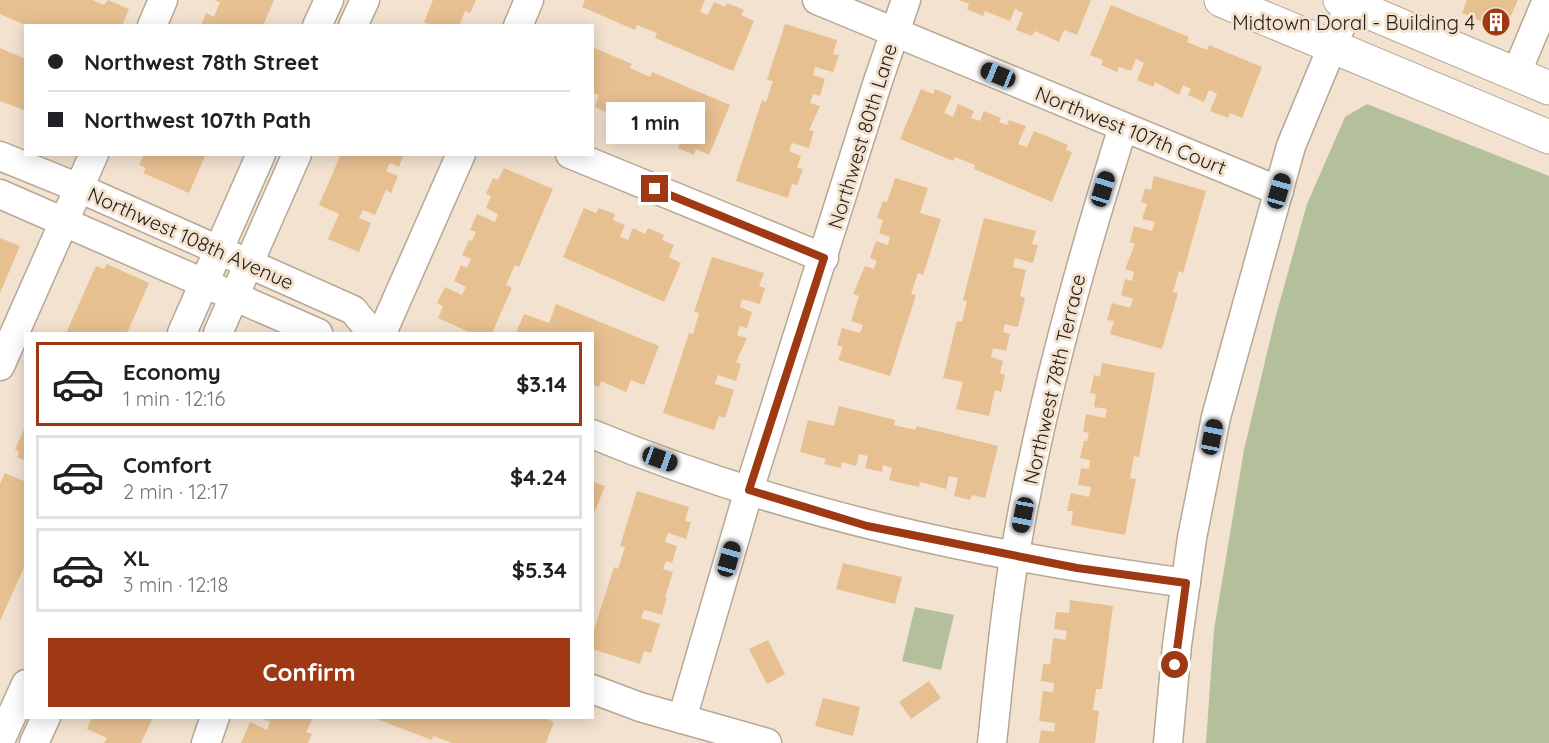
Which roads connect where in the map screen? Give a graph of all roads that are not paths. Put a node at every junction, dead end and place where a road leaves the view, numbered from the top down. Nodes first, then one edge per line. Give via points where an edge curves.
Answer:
1 (163, 0) edge
2 (329, 0) edge
3 (365, 0) edge
4 (529, 0) edge
5 (817, 0) edge
6 (906, 0) edge
7 (1221, 0) edge
8 (1547, 0) edge
9 (1345, 2) edge
10 (153, 24) edge
11 (319, 24) edge
12 (355, 24) edge
13 (519, 24) edge
14 (895, 32) junction
15 (1332, 46) junction
16 (1516, 74) junction
17 (1549, 88) edge
18 (1123, 127) junction
19 (1549, 137) edge
20 (0, 156) edge
21 (93, 156) edge
22 (260, 156) edge
23 (296, 156) edge
24 (460, 156) edge
25 (575, 156) edge
26 (79, 188) junction
27 (1279, 191) junction
28 (0, 194) edge
29 (65, 220) junction
30 (219, 250) junction
31 (824, 258) junction
32 (249, 264) junction
33 (204, 284) junction
34 (234, 296) junction
35 (182, 332) edge
36 (218, 332) edge
37 (316, 332) edge
38 (371, 332) edge
39 (382, 332) edge
40 (0, 366) edge
41 (594, 435) edge
42 (749, 490) junction
43 (1015, 555) junction
44 (1186, 583) junction
45 (24, 688) edge
46 (594, 690) edge
47 (45, 719) edge
48 (214, 719) edge
49 (682, 719) junction
50 (0, 741) edge
51 (34, 743) edge
52 (206, 743) edge
53 (767, 743) edge
54 (992, 743) edge
55 (1168, 743) edge

1 - 10 street
2 - 11 street
3 - 12 street
4 - 13 street
5 - 14 street, Northwest 107th Court
6 - 14 street, Northwest 80th Lane
7 - 15 main road
8 - 16 street
9 - 15 street
9 - 16 main road
14 - 18 street, Northwest 107th Court
14 - 31 street, Northwest 80th Lane
15 - 19 main road
15 - 27 street via 1291,146
16 - 17 main road
18 - 27 street, Northwest 107th Court
18 - 43 street, Northwest 78th Terrace via 1058,348
20 - 26 street, Northwest 108th Avenue
21 - 26 street
22 - 30 street
23 - 32 street
24 - 39 street
25 - 31 street
26 - 29 street
26 - 30 street, Northwest 108th Avenue
27 - 44 street via 1216,417
28 - 29 street, Northwest 108th Avenue
29 - 33 street, Northwest 108th Avenue
29 - 40 street
30 - 32 street, Northwest 108th Avenue
30 - 33 street
31 - 42 street, Northwest 80th Lane
32 - 34 street
32 - 38 street, Northwest 108th Avenue via 353,310
33 - 34 street, Northwest 108th Avenue
33 - 35 street
34 - 36 street
34 - 37 street, Northwest 108th Avenue
41 - 42 street
42 - 43 street via 867,526
42 - 49 street, Northwest 80th Lane
43 - 44 street
43 - 54 street, Northwest 78th Terrace
44 - 55 street
45 - 50 street
46 - 49 street
47 - 51 street
48 - 52 street
49 - 53 street

